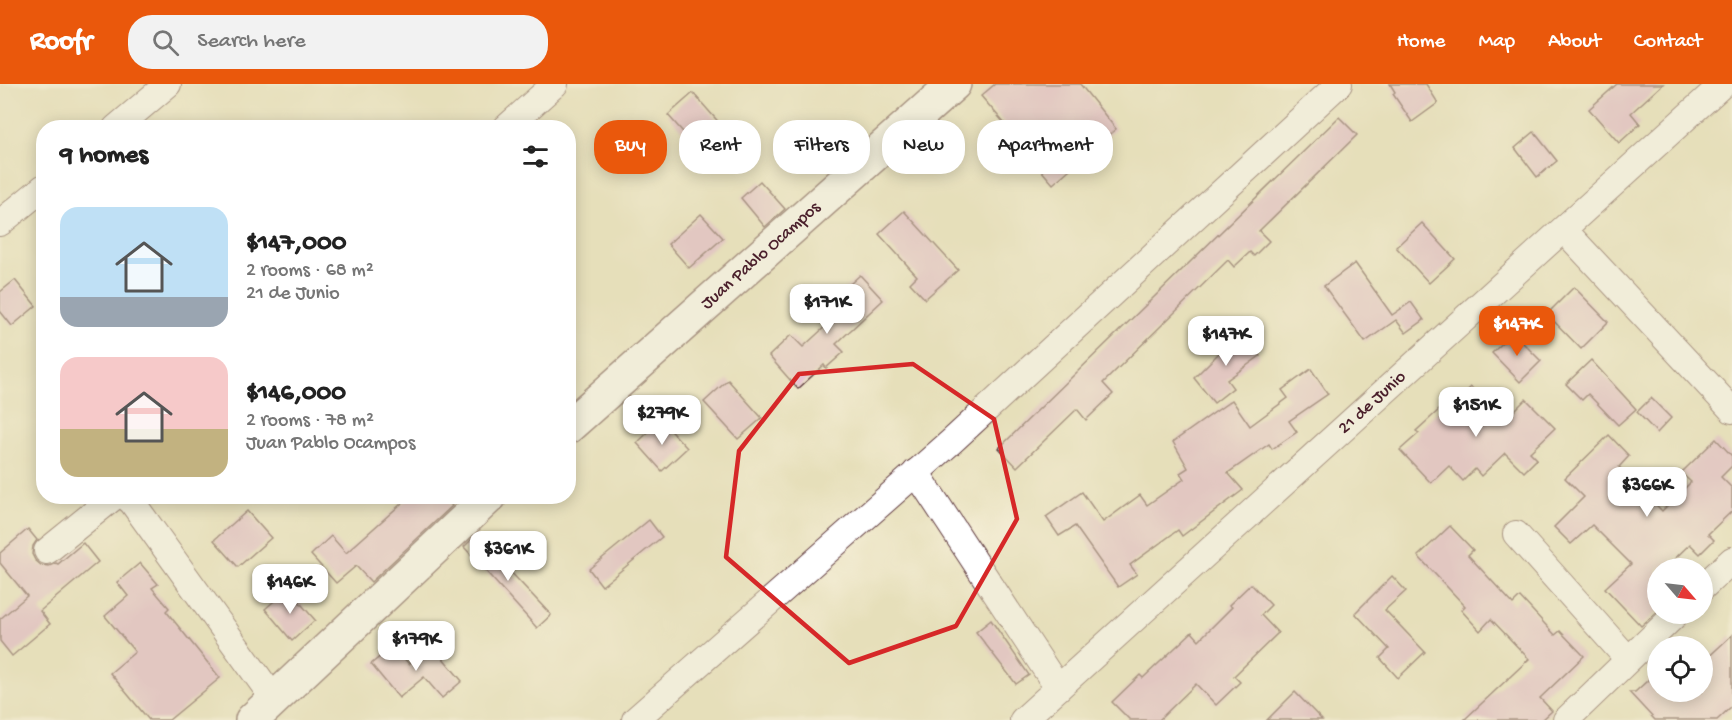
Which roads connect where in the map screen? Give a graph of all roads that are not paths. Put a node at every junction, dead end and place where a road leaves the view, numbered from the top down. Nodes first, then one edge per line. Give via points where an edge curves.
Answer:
1 (168, 84) edge
2 (555, 84) edge
3 (954, 84) edge
4 (1339, 84) edge
5 (1723, 84) edge
6 (125, 120) edge
7 (515, 120) edge
8 (36, 194) edge
9 (0, 223) edge
10 (1564, 230) junction
11 (1732, 410) edge
12 (576, 420) edge
13 (916, 472) junction
14 (105, 504) edge
15 (133, 504) edge
16 (472, 504) edge
17 (1516, 534) dead end
18 (47, 551) dead end
19 (1732, 560) edge
20 (1713, 578) edge
21 (1665, 624) edge
22 (1628, 659) junction
23 (1058, 688) junction
24 (263, 710) edge
25 (635, 720) edge
26 (1023, 720) edge
27 (1566, 720) edge

1 - 6 street
2 - 7 street
3 - 12 street, Juan Pablo Ocampos
4 - 13 street
5 - 10 street, 21 de Junio
8 - 9 street
10 - 11 street
10 - 23 street, 21 de Junio
13 - 23 street
13 - 25 street
14 - 18 street
15 - 24 street
16 - 24 street
17 - 22 street
19 - 20 street
21 - 22 street
22 - 27 street
23 - 26 street, 21 de Junio

